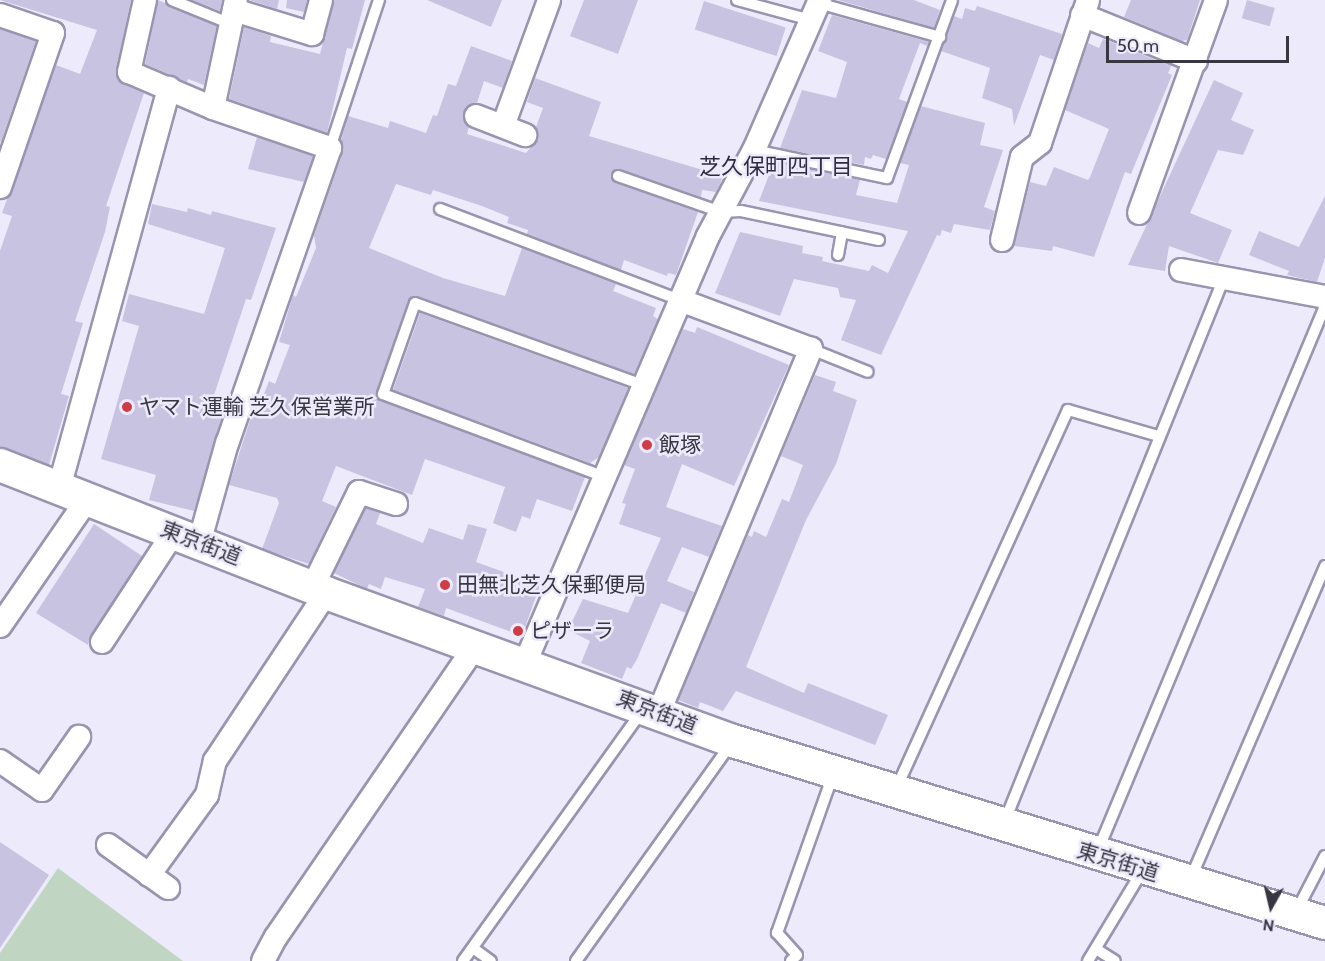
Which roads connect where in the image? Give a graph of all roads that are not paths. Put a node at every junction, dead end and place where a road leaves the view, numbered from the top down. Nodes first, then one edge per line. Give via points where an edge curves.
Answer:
1 (145, 0) edge
2 (172, 0) edge
3 (321, 0) edge
4 (379, 0) edge
5 (549, 0) edge
6 (737, 0) edge
7 (952, 0) edge
8 (1216, 0) edge
9 (816, 8) edge
10 (1085, 8) edge
11 (234, 11) edge
12 (0, 15) edge
13 (940, 37) junction
14 (1196, 61) junction
15 (170, 88) junction
16 (213, 108) junction
17 (476, 116) dead end
18 (503, 126) junction
19 (525, 135) dead end
20 (330, 148) junction
21 (754, 150) junction
22 (618, 177) dead end
23 (0, 187) edge
24 (440, 209) dead end
25 (721, 212) junction
26 (1139, 213) dead end
27 (842, 232) junction
28 (879, 240) dead end
29 (1002, 240) dead end
30 (838, 255) dead end
31 (1181, 270) dead end
32 (1224, 278) junction
33 (1325, 297) edge
34 (680, 300) junction
35 (1325, 306) edge
36 (811, 349) junction
37 (867, 372) dead end
38 (643, 385) junction
39 (1158, 436) junction
40 (0, 465) edge
41 (605, 477) junction
42 (58, 488) junction
43 (87, 500) junction
44 (396, 504) dead end
45 (187, 537) junction
46 (1325, 566) edge
47 (319, 590) junction
48 (1320, 592) edge
49 (0, 626) edge
50 (102, 642) dead end
51 (474, 648) junction
52 (525, 663) junction
53 (652, 710) junction
54 (79, 737) dead end
55 (733, 741) junction
56 (0, 761) edge
57 (833, 774) junction
58 (894, 793) junction
59 (1003, 827) junction
60 (108, 845) dead end
61 (1096, 856) junction
62 (1325, 856) edge
63 (1143, 870) junction
64 (149, 874) junction
65 (1188, 883) junction
66 (168, 888) dead end
67 (1295, 915) junction
68 (1325, 923) edge
69 (473, 948) junction
70 (1096, 949) junction
71 (263, 961) edge
72 (463, 961) edge
73 (491, 961) edge
74 (576, 961) edge
75 (791, 961) edge
76 (1088, 961) edge
77 (1115, 961) edge

1 - 15 street via 129,72
2 - 11 lane
3 - 11 street via 312,34
4 - 20 lane
5 - 18 street
6 - 9 lane
7 - 13 lane
8 - 14 street
9 - 13 lane
9 - 21 street
10 - 14 street
10 - 29 street via 1040,143 1022,157
11 - 16 street
12 - 23 street via 53,33
13 - 21 lane via 887,178
14 - 26 street
15 - 16 street
15 - 42 street
16 - 20 street
17 - 18 street
18 - 19 street
20 - 45 street via 227,443
21 - 25 street
22 - 25 lane
24 - 34 lane
25 - 27 lane via 741,211
25 - 34 street
27 - 28 lane
27 - 30 lane
31 - 32 street
32 - 33 street
32 - 39 lane
34 - 36 street
34 - 38 street
35 - 61 lane
36 - 37 lane
36 - 53 street
38 - 41 street
38 - 41 lane via 415,303 383,394
39 - 58 lane via 1068,410
39 - 59 lane
40 - 42 street, 東京街道
41 - 52 street
42 - 43 street, 東京街道
43 - 45 street, 東京街道
43 - 49 street
44 - 47 street via 358,492
45 - 47 street, 東京街道
45 - 50 street
46 - 48 lane
47 - 51 street, 東京街道
47 - 64 street via 215,761 207,795
48 - 65 lane
51 - 52 street, 東京街道
51 - 71 street
52 - 53 street, 東京街道
53 - 55 street, 東京街道
53 - 69 lane
54 - 56 street via 42,790
55 - 57 street, 東京街道
55 - 74 lane
57 - 58 street, 東京街道
57 - 75 lane via 777,933 797,954
58 - 59 street, 東京街道
59 - 61 street, 東京街道
60 - 64 street
61 - 63 street, 東京街道
62 - 67 lane
63 - 65 street, 東京街道
63 - 70 lane
64 - 66 street
65 - 67 street, 東京街道
67 - 68 street, 東京街道
69 - 72 lane
69 - 73 lane
70 - 76 lane
70 - 77 lane

